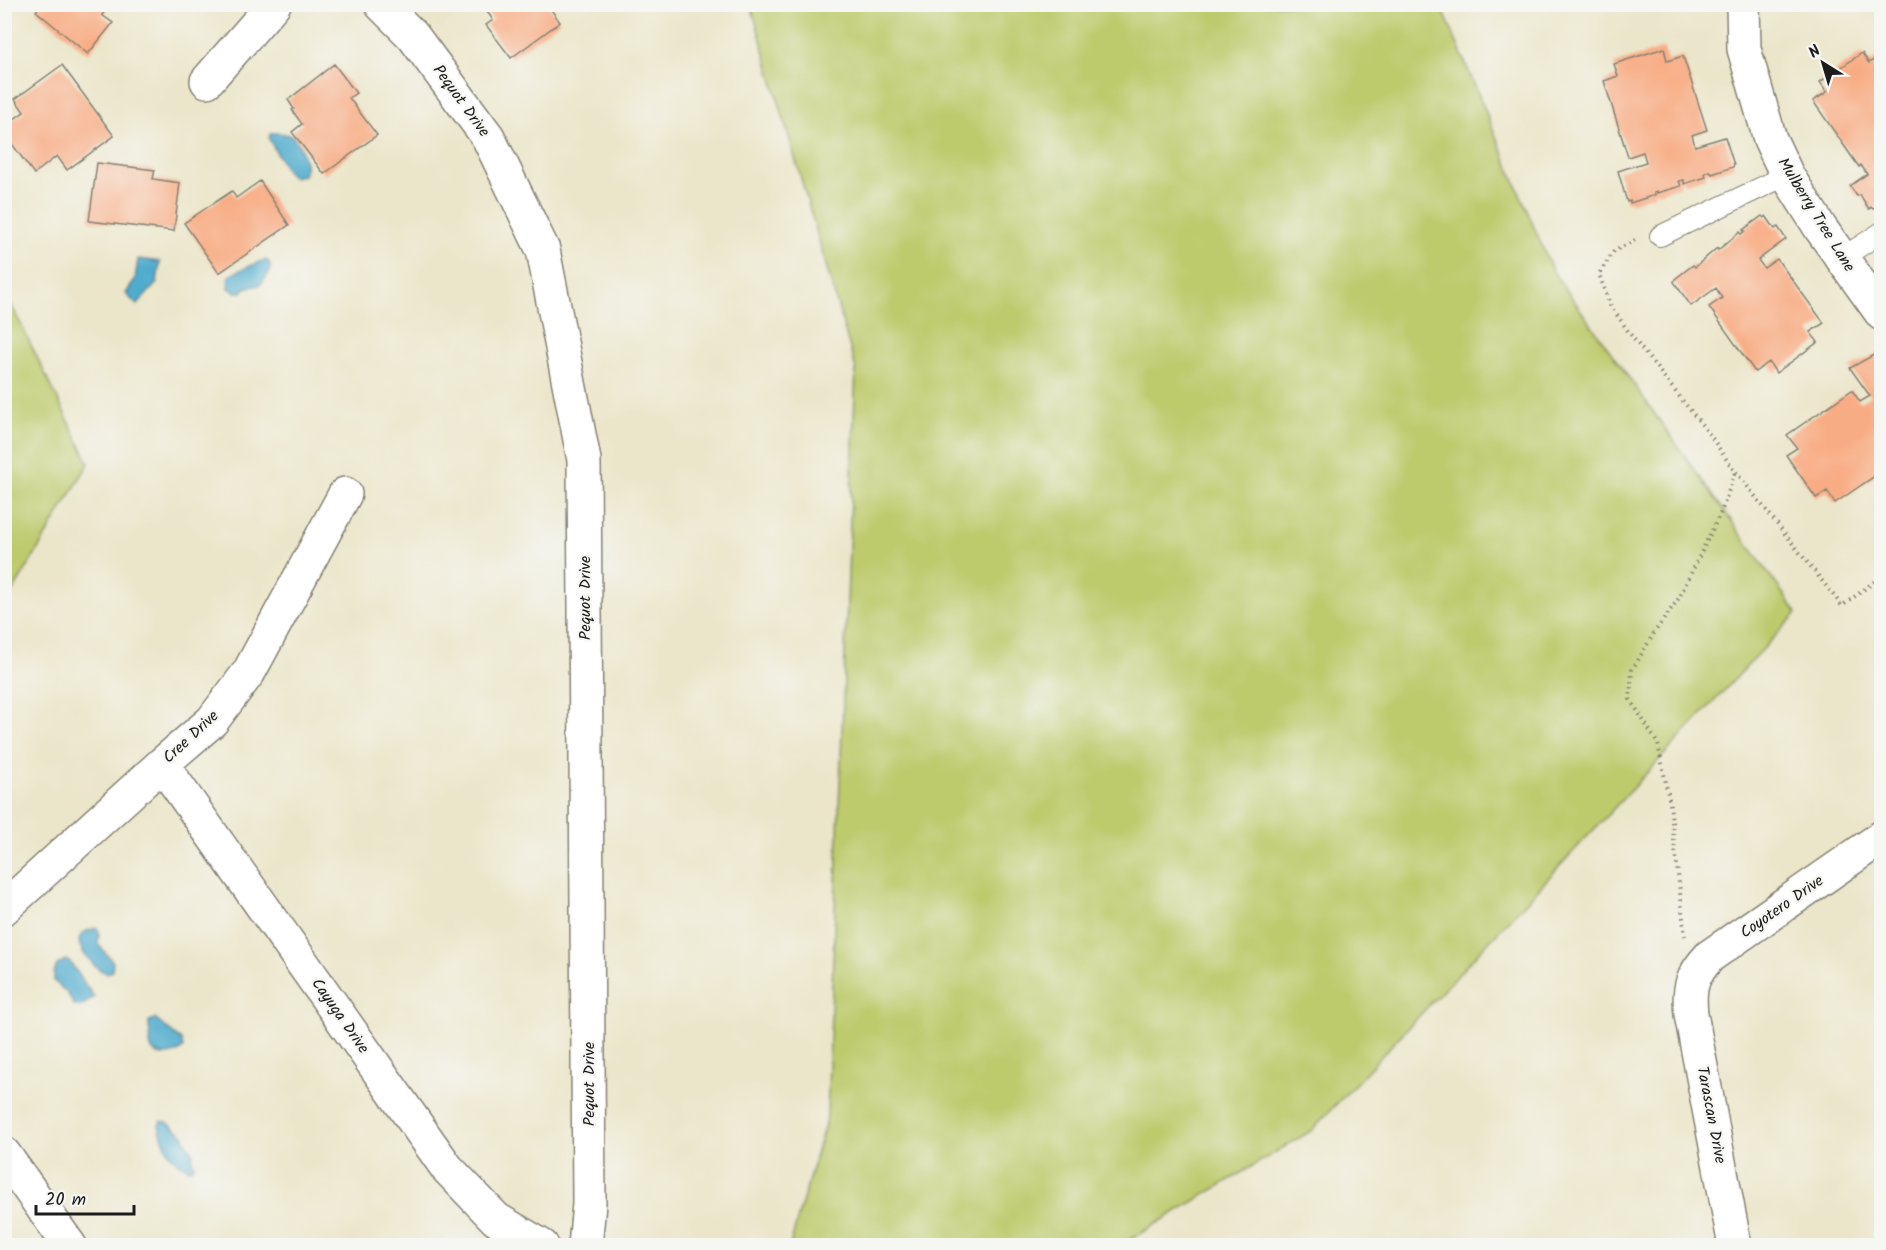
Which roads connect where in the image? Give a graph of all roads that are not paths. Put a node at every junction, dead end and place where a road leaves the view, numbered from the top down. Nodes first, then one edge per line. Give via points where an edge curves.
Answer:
1 (274, 4) edge
2 (381, 4) edge
3 (1743, 4) edge
4 (207, 81) dead end
5 (1787, 175) junction
6 (1881, 232) edge
7 (1660, 236) road end
8 (1842, 258) junction
9 (1881, 314) edge
10 (345, 494) dead end
11 (162, 764) junction
12 (1881, 837) edge
13 (4, 908) edge
14 (1690, 984) joint
15 (4, 1154) edge
16 (70, 1245) edge
17 (542, 1245) edge
18 (585, 1245) edge
19 (1736, 1245) edge

1 - 4 street
2 - 18 street, Pequot Drive via 413,36 488,137 543,250 584,460 589,1192
3 - 5 street, Mulberry Tree Lane via 1744,49 1770,139
5 - 7 lane
5 - 8 street, Mulberry Tree Lane
6 - 8 lane
8 - 9 street, Mulberry Tree Lane
10 - 11 street, Cree Drive via 249,672 212,721
11 - 13 street, Cree Drive
11 - 17 street, Cayuga Drive via 447,1168 496,1219
12 - 14 street, Coyotero Drive via 1710,956
14 - 19 street, Tarascan Drive via 1691,1014
15 - 16 street

